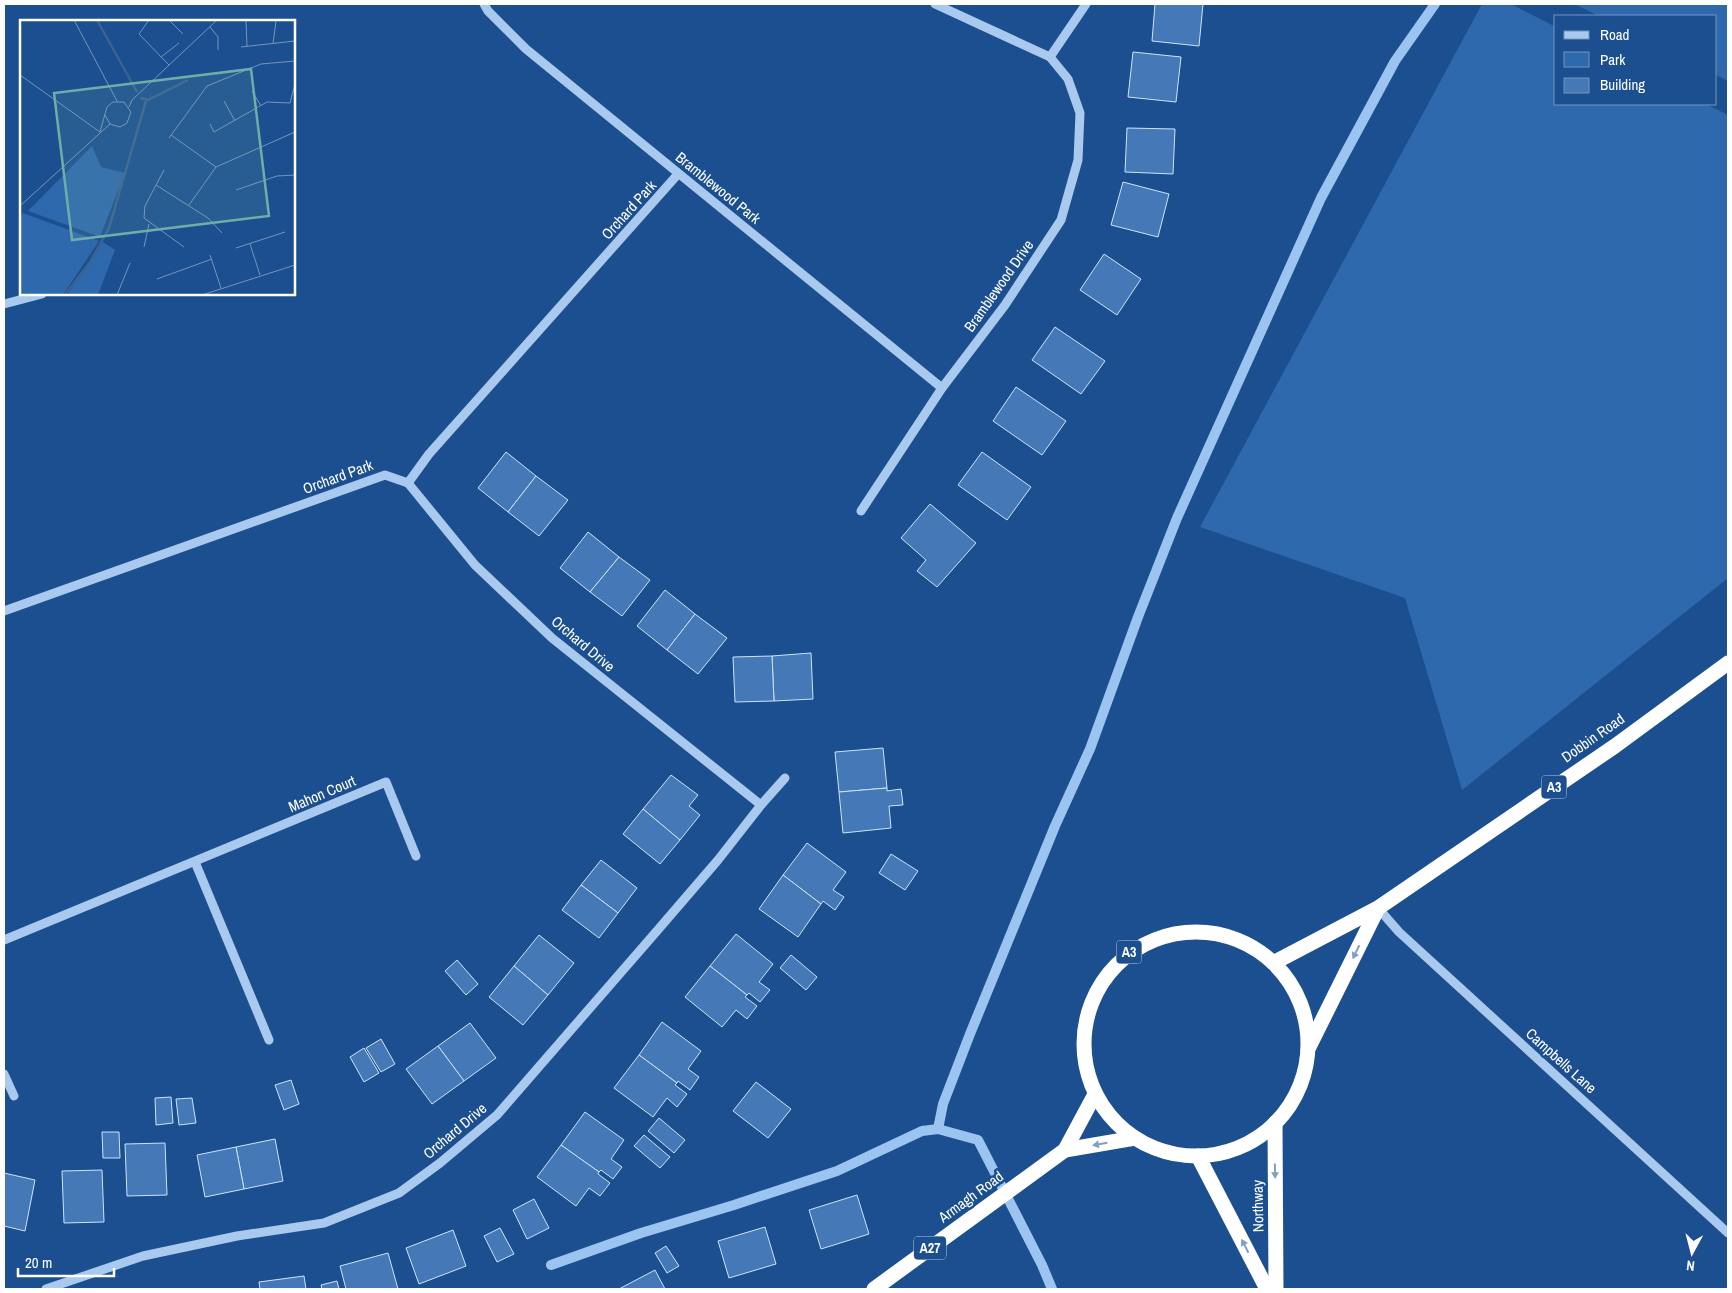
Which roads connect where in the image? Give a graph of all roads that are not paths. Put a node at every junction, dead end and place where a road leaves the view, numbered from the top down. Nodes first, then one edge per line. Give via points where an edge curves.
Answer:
1 (484, 4) edge
2 (935, 4) edge
3 (1086, 4) edge
4 (1050, 57) junction
5 (678, 174) junction
6 (38, 295) edge
7 (4, 304) edge
8 (942, 388) junction
9 (408, 483) junction
10 (861, 511) dead end
11 (4, 611) edge
12 (1728, 663) edge
13 (786, 778) dead end
14 (761, 805) junction
15 (416, 856) dead end
16 (195, 862) junction
17 (1378, 908) junction
18 (4, 940) edge
19 (1277, 961) junction
20 (269, 1040) dead end
21 (1309, 1047) junction
22 (4, 1074) edge
23 (14, 1096) dead end
24 (1094, 1096) junction
25 (1274, 1123) junction
26 (1135, 1138) junction
27 (1065, 1150) junction
28 (1198, 1156) junction
29 (1728, 1233) edge
30 (46, 1289) edge
31 (874, 1289) edge
32 (1267, 1289) edge
33 (1276, 1289) edge

1 - 5 street, Bramblewood Park via 526,49
2 - 4 street, Bramblewood Drive
3 - 4 street
4 - 8 street, Bramblewood Drive via 1068,79 1080,113 1078,160 1061,220 1005,305
5 - 8 street, Bramblewood Park
5 - 9 street, Orchard Park via 429,454
6 - 7 street
8 - 10 street, Bramblewood Drive
9 - 11 street, Orchard Park via 385,475
9 - 14 street, Orchard Drive via 475,565 552,638
12 - 17 highway, Dobbin Road / A3 via 1614,746
13 - 14 street, Orchard Drive
14 - 30 street, Orchard Drive via 718,860 496,1115 440,1163 399,1192 324,1223 237,1236 143,1256
15 - 16 street, Mahon Court via 386,782
16 - 18 street, Mahon Court
16 - 20 street
17 - 19 highway, Dobbin Road / A3
17 -> 21 highway, Dobbin Road / A3
17 - 29 street, Campbells Lane via 1399,932
19 - 21 highway, A3 via 1305,1013
19 - 24 highway, A3 via 1234,937 1198,930 1161,936 1129,953 1104,979 1088,1012 1084,1049
21 - 25 highway, A3 via 1303,1082 1286,1112
22 - 23 street
24 - 26 highway, A3 via 1109,1118
24 - 27 highway, Armagh Road / A27
25 - 28 highway, A3 via 1261,1136 1232,1151
25 -> 33 highway, Northway
26 -> 27 highway, Armagh Road / A27
26 - 28 highway, A3 via 1165,1151
27 - 31 highway, Armagh Road / A27
32 -> 28 highway, Northway

